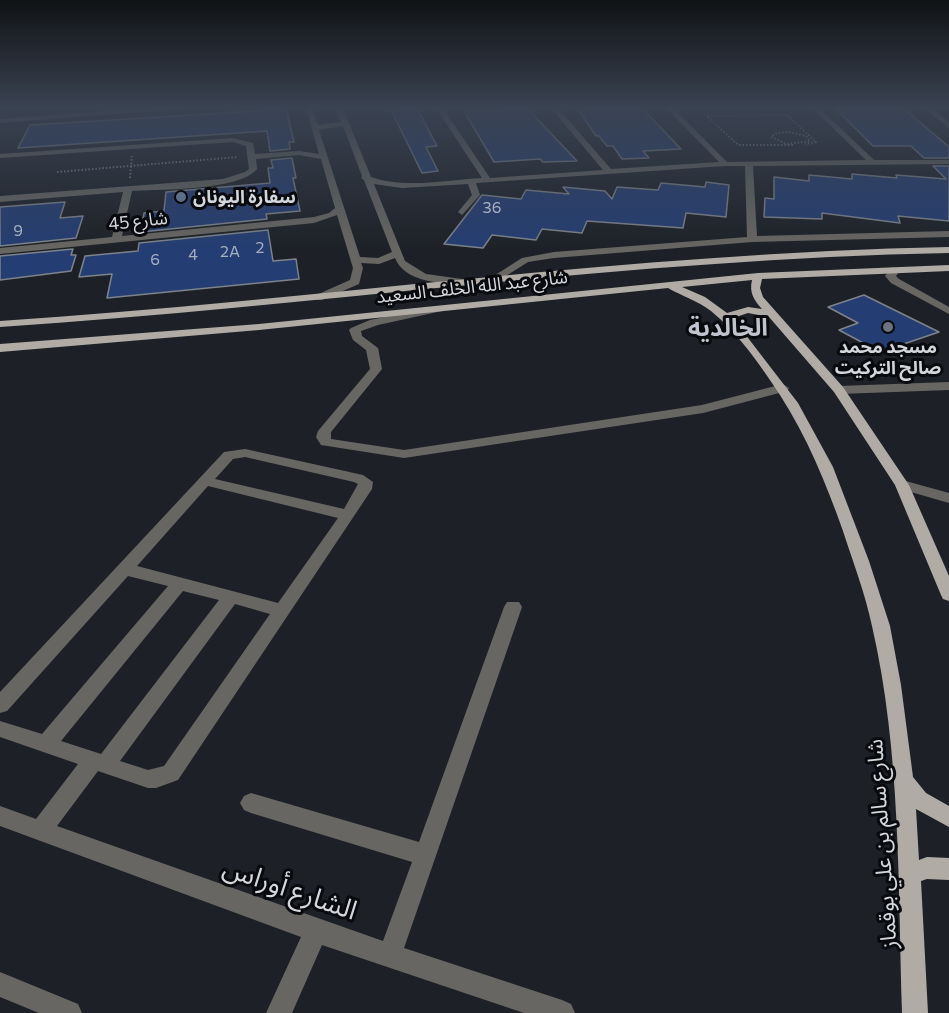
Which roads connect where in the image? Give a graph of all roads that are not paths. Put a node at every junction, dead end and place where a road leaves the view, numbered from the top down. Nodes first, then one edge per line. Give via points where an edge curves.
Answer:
1 (262, 155) edge
2 (310, 155) edge
3 (357, 155) edge
4 (471, 155) edge
5 (595, 155) edge
6 (715, 155) edge
7 (865, 155) edge
8 (252, 156) joint
9 (323, 157) joint
10 (871, 161) junction
11 (949, 162) edge
12 (724, 164) junction
13 (748, 164) junction
14 (608, 171) junction
15 (366, 178) junction
16 (487, 179) junction
17 (471, 180) junction
18 (410, 186) junction
19 (128, 188) junction
20 (0, 199) edge
21 (375, 203) junction
22 (339, 209) junction
23 (462, 212) dead end
24 (314, 220) junction
25 (345, 227) junction
26 (949, 234) edge
27 (752, 239) junction
28 (116, 240) junction
29 (928, 250) junction
30 (949, 250) edge
31 (0, 251) edge
32 (871, 251) junction
33 (396, 254) junction
34 (356, 260) junction
35 (946, 268) edge
36 (891, 270) junction
37 (758, 276) junction
38 (494, 279) junction
39 (465, 282) junction
40 (663, 285) junction
41 (317, 298) junction
42 (438, 309) junction
43 (179, 311) junction
44 (949, 311) edge
45 (770, 314) junction
46 (114, 316) junction
47 (730, 320) junction
48 (0, 324) edge
49 (174, 333) junction
50 (120, 338) junction
51 (0, 348) edge
52 (949, 386) edge
53 (783, 388) junction
54 (839, 390) junction
55 (205, 481) junction
56 (902, 485) junction
57 (949, 498) edge
58 (348, 515) junction
59 (125, 568) junction
60 (180, 583) junction
61 (949, 595) edge
62 (231, 597) junction
63 (513, 607) dead end
64 (283, 611) junction
65 (0, 705) edge
66 (0, 729) edge
67 (46, 744) junction
68 (100, 762) junction
69 (905, 783) junction
70 (251, 802) dead end
71 (0, 816) edge
72 (949, 817) edge
73 (40, 831) junction
74 (425, 855) junction
75 (949, 869) edge
76 (908, 875) junction
77 (316, 931) junction
78 (390, 955) junction
79 (0, 984) edge
80 (69, 1013) edge
81 (279, 1013) edge
82 (562, 1013) edge
83 (915, 1013) edge

1 - 8 street
2 - 9 street
3 - 15 street
4 - 16 street
5 - 14 street
6 - 12 street
7 - 10 street
8 - 19 street via 251,171 234,179
9 - 22 street
10 - 11 street
10 - 13 street
12 - 13 street
12 - 14 street
13 - 27 street
14 - 16 street
15 - 18 street via 385,185
15 - 21 street
16 - 17 street
17 - 18 street
17 - 23 street via 476,195
18 - 21 street via 393,190
19 - 20 street
19 - 28 street
21 - 33 street
22 - 24 street, شارع 45
22 - 25 street
24 - 25 street, شارع 45
24 - 28 street, شارع 45
25 - 34 street
26 - 27 street, شارع عبد الله الخلف السعيد
27 - 38 street, شارع عبد الله الخلف السعيد via 554,255 525,260
28 - 31 street, شارع 45
29 - 30 main road, شارع عبد الله الخلف السعيد
29 - 32 main road, شارع عبد الله الخلف السعيد
29 - 35 main road via 913,255 917,261
32 - 36 main road via 898,259 900,263
32 - 38 main road, شارع عبد الله الخلف السعيد via 728,258
33 - 34 street via 379,261
33 - 39 street via 417,274
34 - 41 street via 355,282
35 - 36 main road, شارع عبد الله الخلف السعيد
36 - 37 main road, شارع عبد الله الخلف السعيد
36 - 44 street via 895,281
37 - 40 main road, شارع عبد الله الخلف السعيد
37 - 45 main road via 758,298
38 - 39 main road, شارع عبد الله الخلف السعيد
39 - 41 main road, شارع عبد الله الخلف السعيد
40 - 42 main road, شارع عبد الله الخلف السعيد
40 - 47 main road, شارع سالم بن علي بوقماز via 703,299
41 - 43 main road, شارع عبد الله الخلف السعيد
42 - 49 main road, شارع عبد الله الخلف السعيد
42 - 53 street via 356,330 357,338 372,348 376,369 325,431 326,442 404,453 703,409
43 - 46 main road, شارع عبد الله الخلف السعيد
43 - 49 main road via 160,323 163,330
45 - 47 main road via 748,310 731,315
45 - 54 main road
46 - 48 main road, شارع عبد الله الخلف السعيد
46 - 50 main road via 131,324
47 - 53 main road, شارع سالم بن علي بوقماز
49 - 50 main road, شارع عبد الله الخلف السعيد
50 - 51 main road, شارع عبد الله الخلف السعيد
52 - 54 street
53 - 69 main road, شارع سالم بن علي بوقماز via 833,477 866,575 884,638
54 - 56 main road
55 - 58 street
55 - 58 street via 226,458 240,453 358,478 366,486
55 - 59 street
56 - 57 street
56 - 61 main road
58 - 64 street
59 - 60 street
59 - 65 street
60 - 62 street
60 - 67 street
62 - 64 street
62 - 68 street
63 - 74 street
64 - 68 street via 171,773 148,779
66 - 67 street
67 - 68 street
68 - 73 street
69 - 72 main road via 919,800
69 - 76 main road, شارع سالم بن علي بوقماز
70 - 74 street
71 - 73 street, الشارع أوراس
73 - 77 street, الشارع أوراس
74 - 78 street
75 - 76 main road via 927,868
76 - 83 main road, شارع سالم بن علي بوقماز
77 - 78 street, الشارع أوراس
77 - 81 street
78 - 82 street, الشارع أوراس
79 - 80 street

